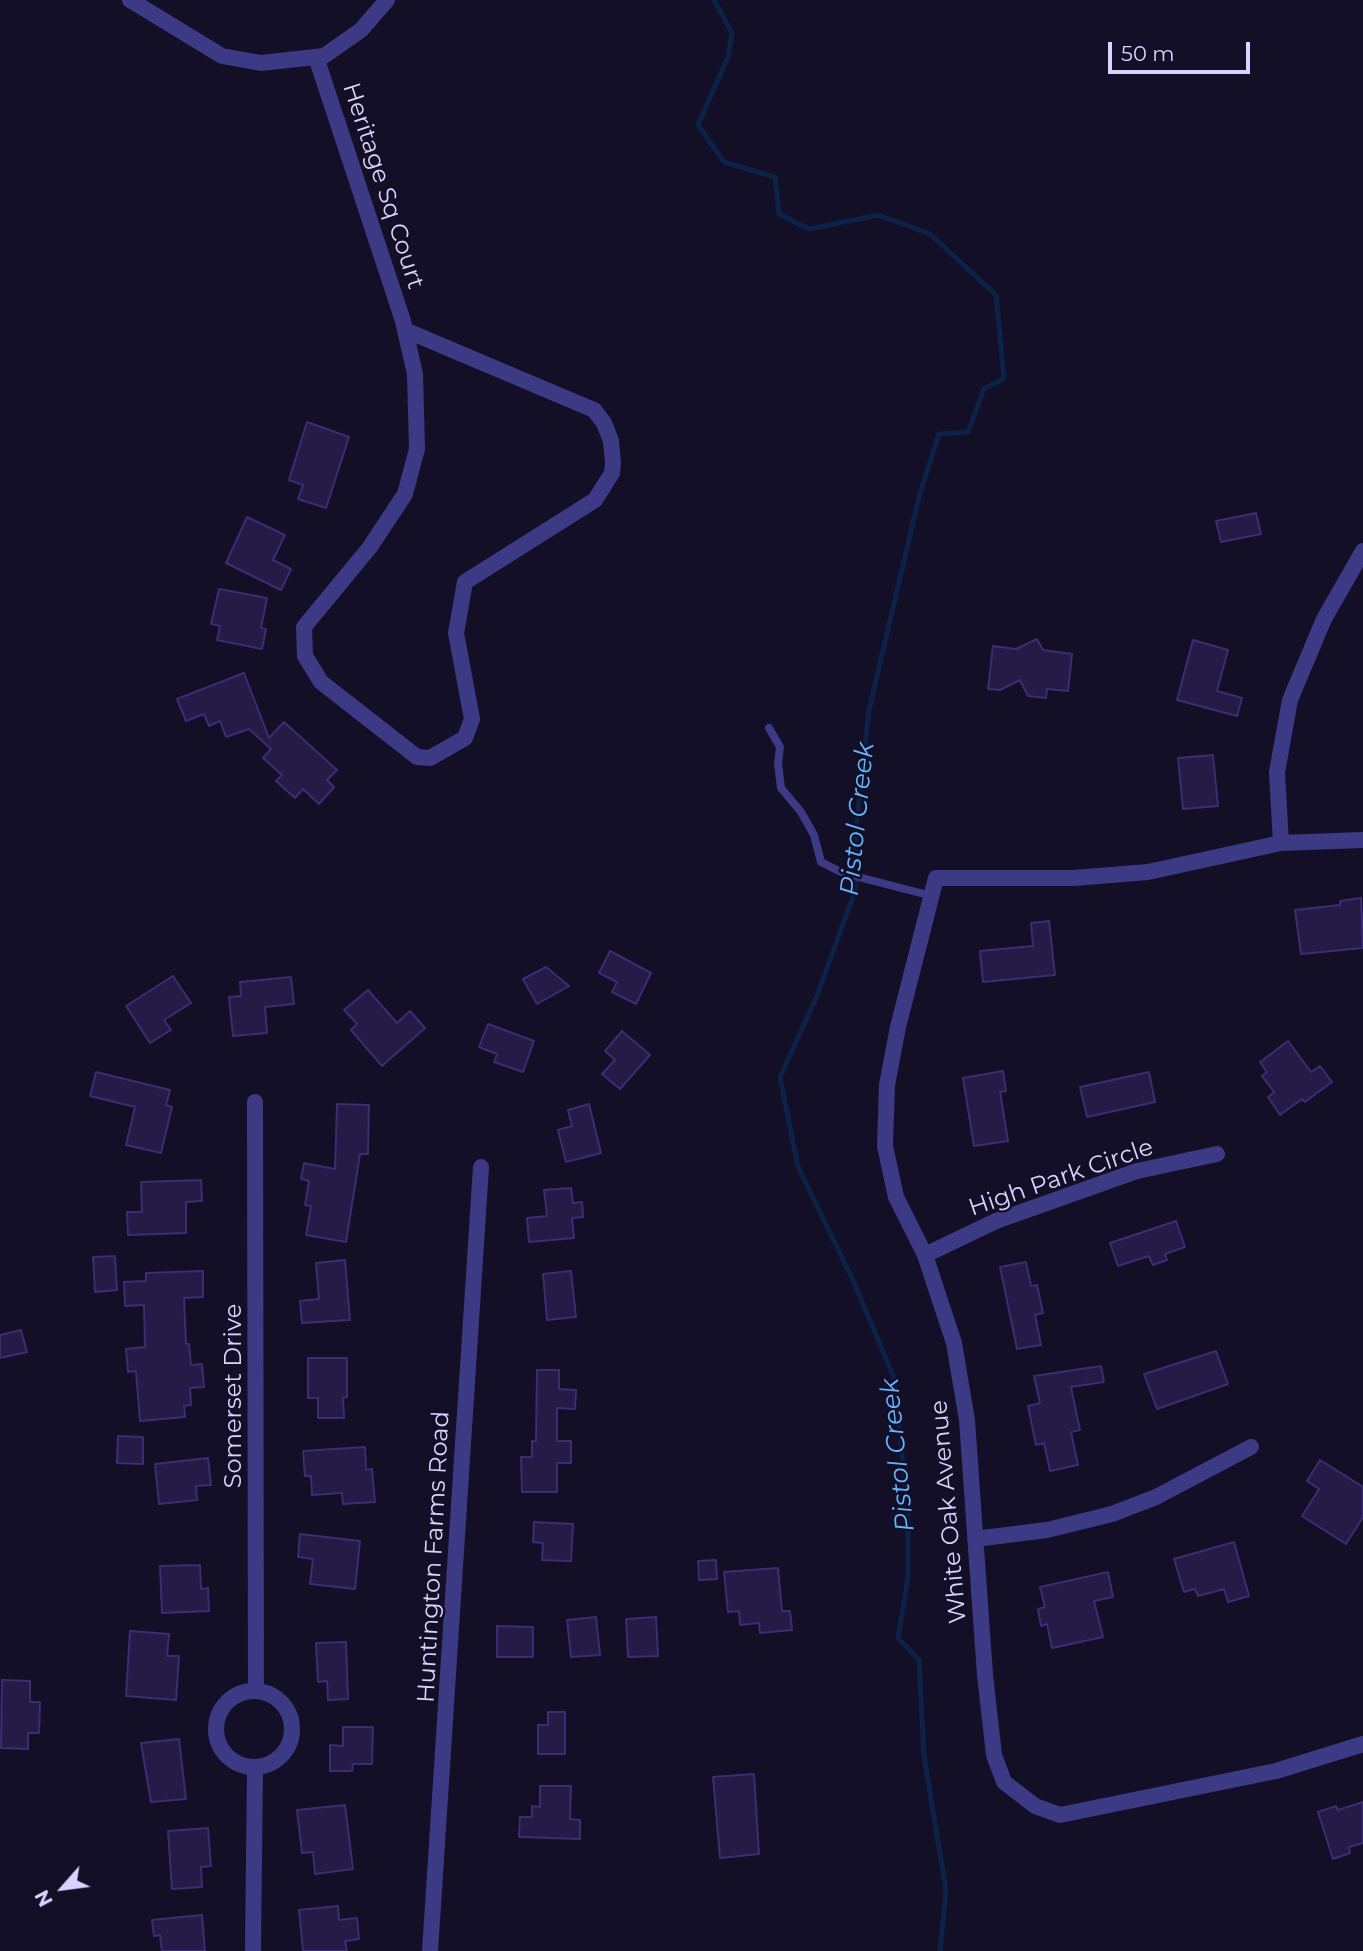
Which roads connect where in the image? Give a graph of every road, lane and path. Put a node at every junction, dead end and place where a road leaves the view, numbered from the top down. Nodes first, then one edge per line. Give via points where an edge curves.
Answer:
1 (130, 0) edge
2 (387, 0) edge
3 (316, 57) junction
4 (405, 330) junction
5 (1363, 551) edge
6 (769, 729) dead end
7 (1363, 840) edge
8 (1281, 843) junction
9 (932, 896) junction
10 (255, 1102) dead end
11 (1216, 1154) dead end
12 (481, 1167) dead end
13 (925, 1255) junction
14 (1251, 1447) dead end
15 (975, 1539) junction
16 (256, 1690) junction
17 (1363, 1744) edge
18 (255, 1769) junction
19 (253, 1951) edge
20 (430, 1951) edge

1 - 3 street via 222,56 261,63
2 - 3 street via 361,30
3 - 4 street, Heritage Sq Court
4 - 4 street, Heritage Sq Court via 415,374 417,449 405,494 370,547 304,627 305,656 321,682 417,757 430,758 465,738 472,719 456,633 465,582 594,500 612,473 613,463 611,441 594,410
5 - 8 street via 1324,619 1290,700 1278,772
6 - 9 lane via 780,747 781,788 814,835 821,862 843,873
7 - 8 street
8 - 9 street, White Oak Avenue via 1148,872 1074,878 936,878
9 - 13 street, White Oak Avenue via 889,1073 885,1146 896,1197
10 - 16 street, Somerset Drive
11 - 13 street, High Park Circle via 1137,1171 996,1221
12 - 20 street, Huntington Farms Road
13 - 15 street, White Oak Avenue via 954,1343 967,1420
14 - 15 street via 1156,1497 1112,1514 1047,1530
15 - 17 street, White Oak Avenue via 994,1755 1004,1782 1035,1806 1060,1815 1085,1811 1276,1771
16 - 18 street via 282,1703 293,1730 288,1749 274,1763
16 - 18 street via 236,1694 221,1708 215,1728 227,1756
18 - 19 street

